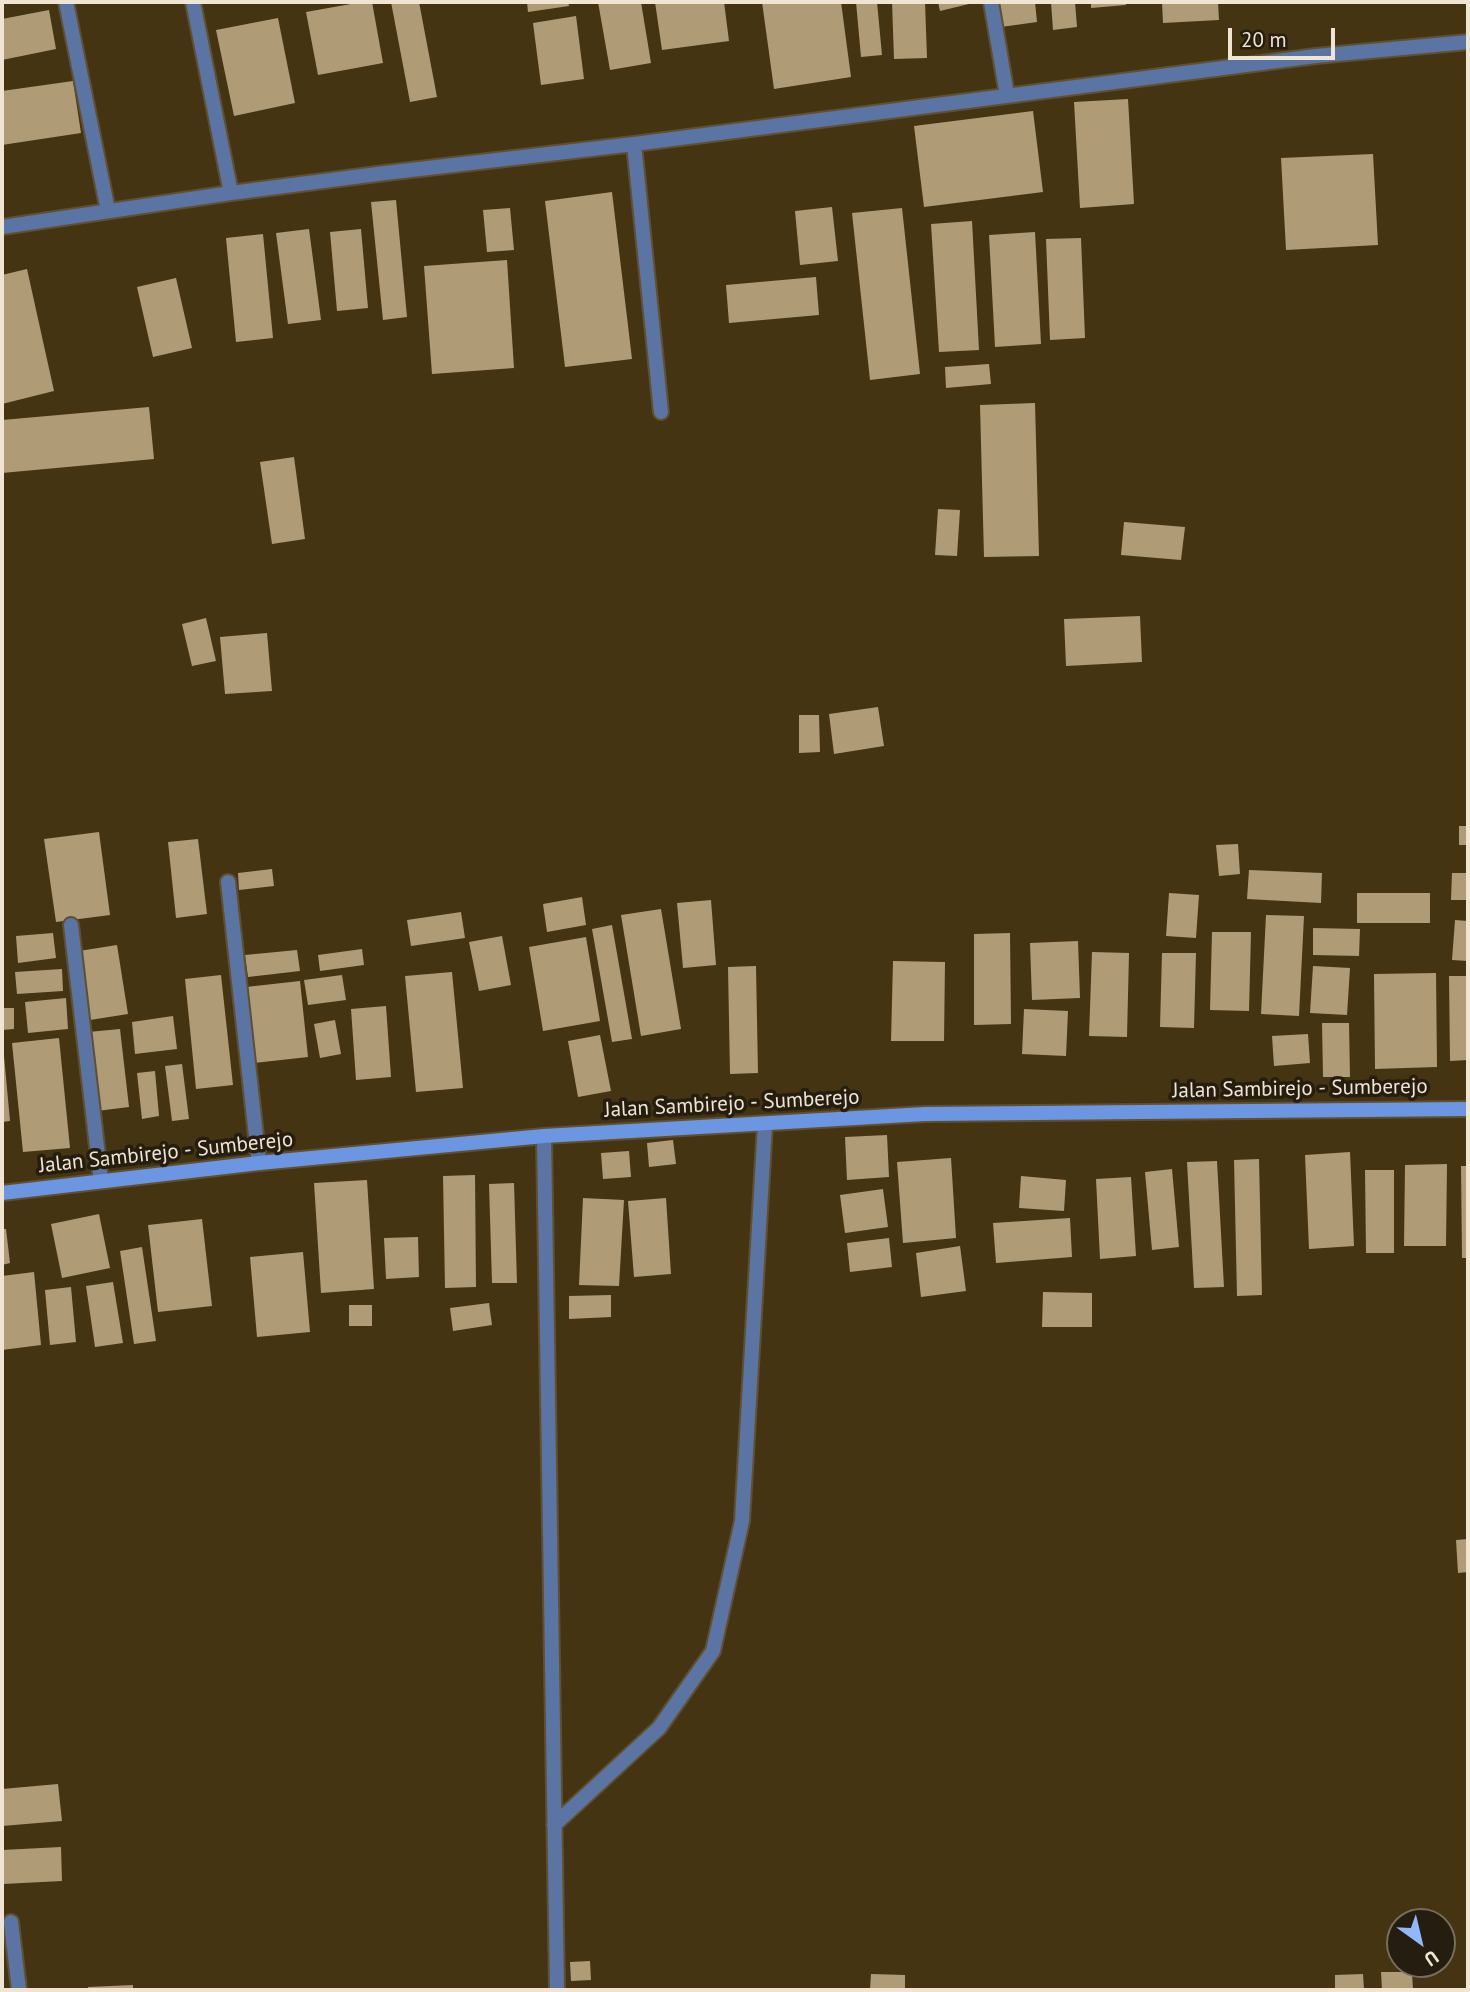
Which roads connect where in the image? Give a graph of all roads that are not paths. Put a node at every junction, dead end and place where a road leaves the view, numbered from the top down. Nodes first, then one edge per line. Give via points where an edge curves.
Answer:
1 (66, 2) edge
2 (193, 2) edge
3 (992, 2) edge
4 (1468, 41) edge
5 (1007, 95) junction
6 (634, 144) junction
7 (231, 193) junction
8 (108, 211) junction
9 (2, 227) edge
10 (661, 412) dead end
11 (228, 882) dead end
12 (71, 925) dead end
13 (1468, 1109) edge
14 (765, 1124) junction
15 (544, 1136) junction
16 (259, 1163) junction
17 (101, 1181) junction
18 (2, 1193) edge
19 (554, 1825) junction
20 (11, 1922) dead end
21 (19, 1990) edge
22 (557, 1990) edge

1 - 8 street
2 - 7 street
3 - 5 street
4 - 5 street
5 - 6 street
6 - 7 street
6 - 10 street
7 - 8 street
8 - 9 street
11 - 16 street
12 - 17 street
13 - 14 main road, Jalan Sambirejo - Sumberejo via 925,1114
14 - 15 main road, Jalan Sambirejo - Sumberejo
14 - 19 street via 742,1521 713,1651 659,1728
15 - 16 main road, Jalan Sambirejo - Sumberejo
15 - 19 street
16 - 17 main road, Jalan Sambirejo - Sumberejo
17 - 18 main road, Jalan Sambirejo - Sumberejo
19 - 22 street
20 - 21 street

